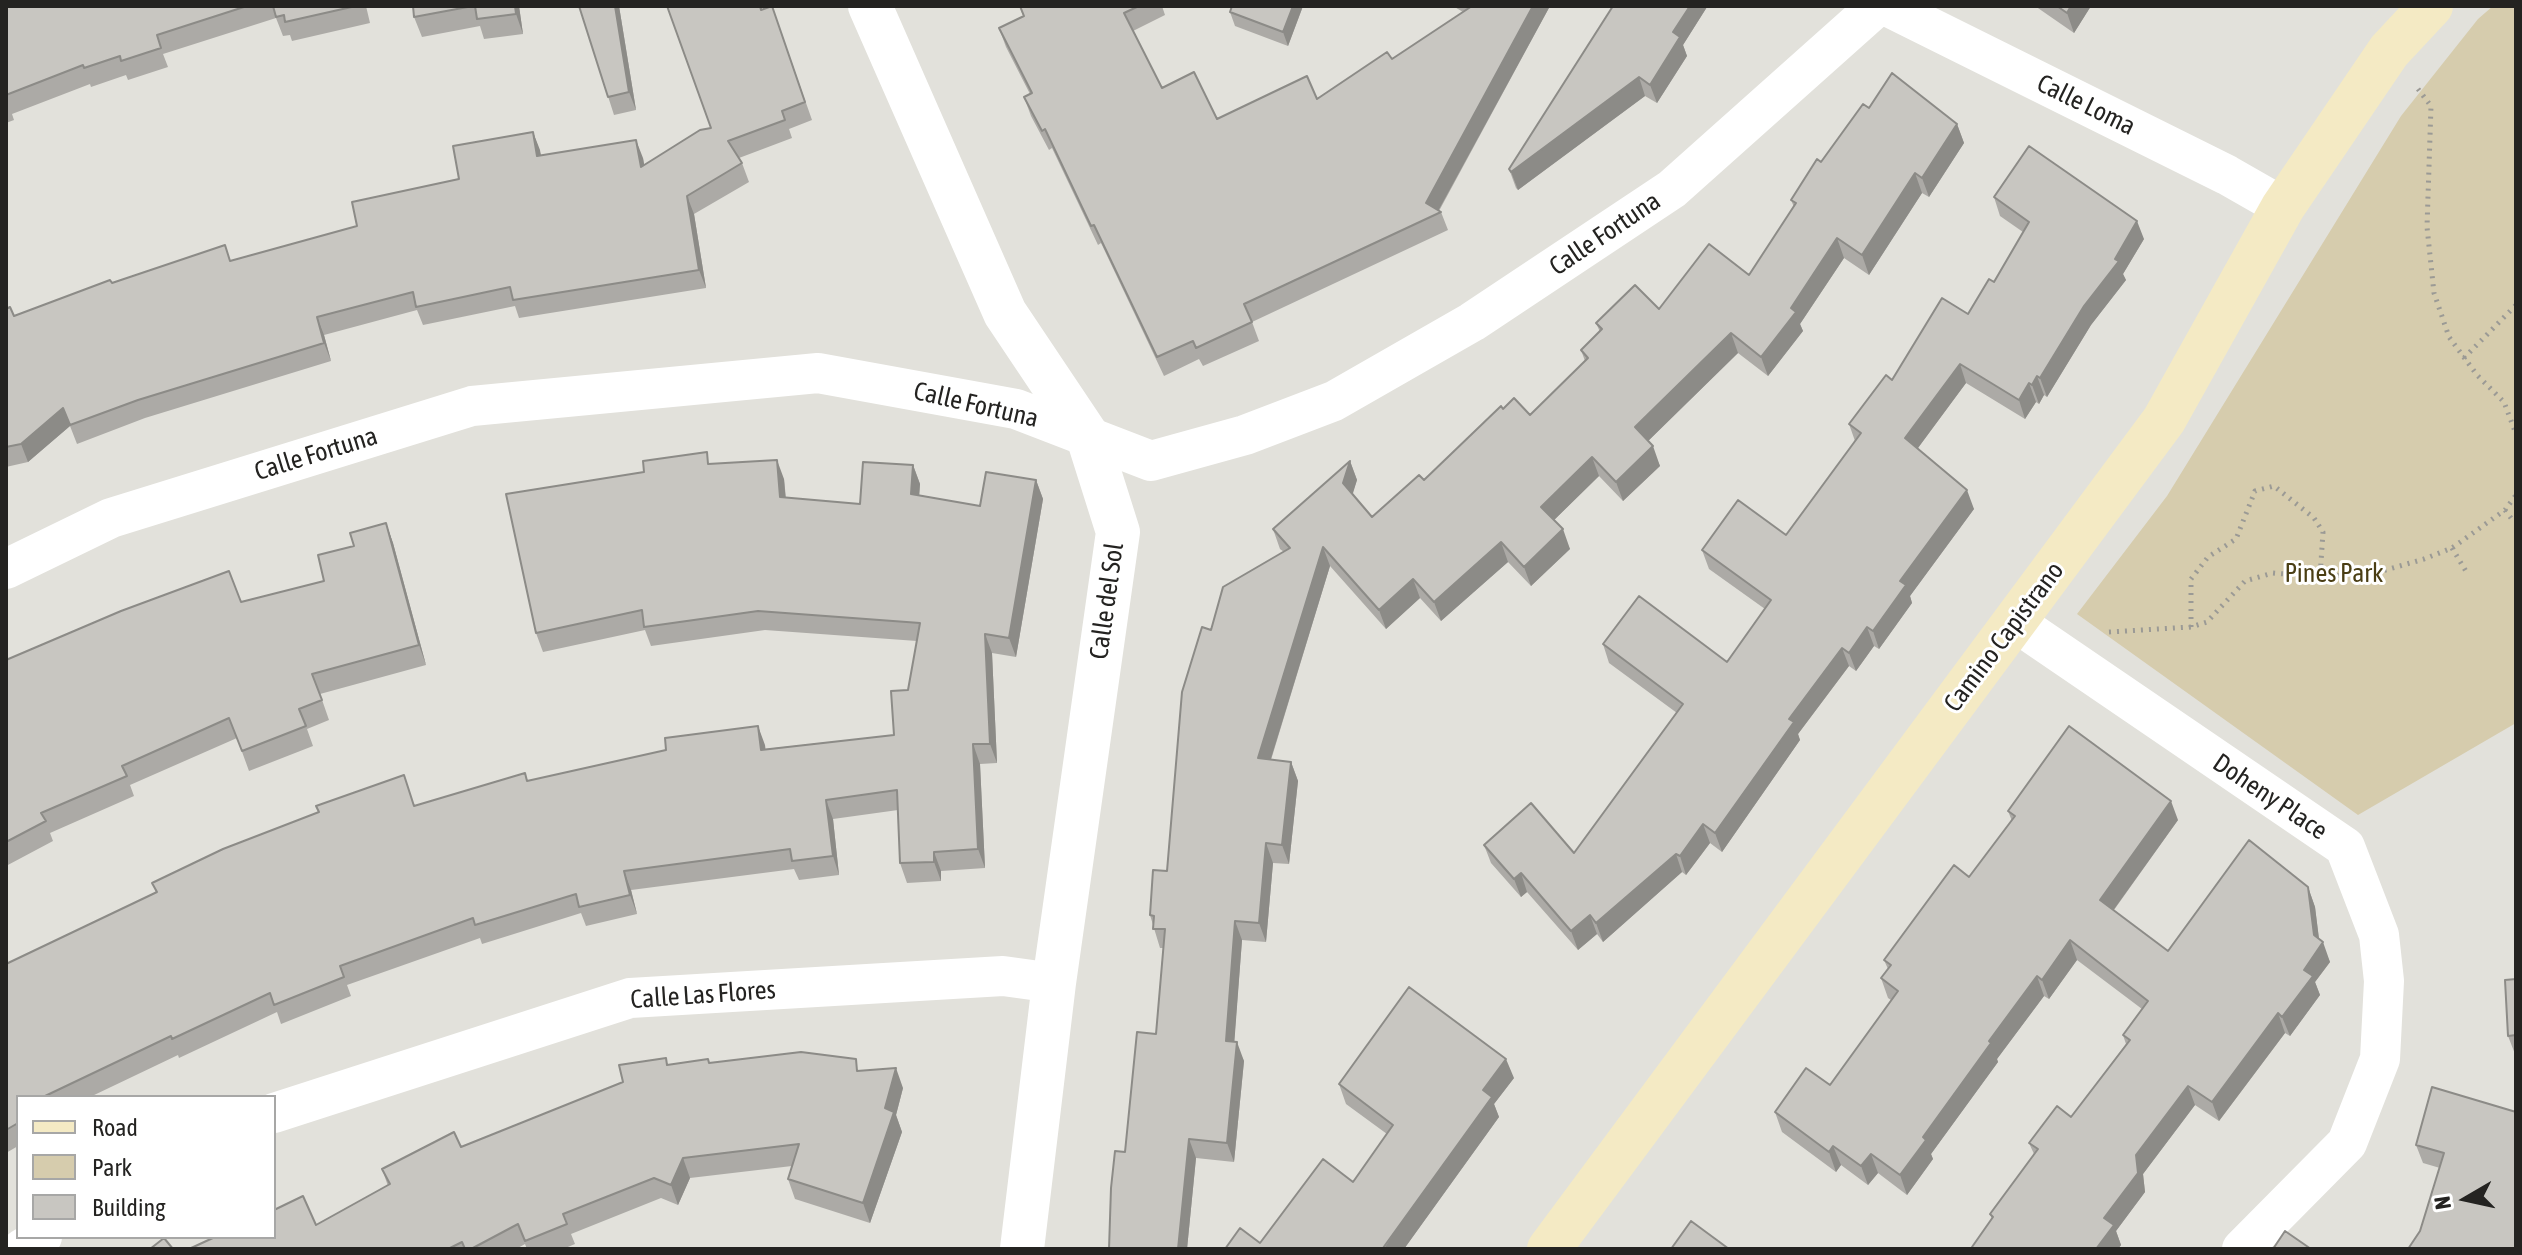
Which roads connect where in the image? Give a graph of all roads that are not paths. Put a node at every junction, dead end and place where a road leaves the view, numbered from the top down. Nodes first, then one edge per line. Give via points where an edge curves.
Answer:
1 (870, 6) edge
2 (1877, 6) edge
3 (1887, 6) edge
4 (2431, 6) edge
5 (2283, 207) junction
6 (1088, 437) junction
7 (6, 569) edge
8 (2015, 622) junction
9 (1054, 983) junction
10 (276, 1112) edge
11 (1022, 1249) edge
12 (1549, 1249) edge
13 (2242, 1249) edge

1 - 6 street, Calle del Sol via 1005,313
2 - 6 street, Calle Fortuna via 1672,189 1472,322 1334,401 1245,435 1151,461
3 - 5 street, Calle Loma
4 - 5 main road, Camino Capistrano via 2389,51
5 - 8 main road, Camino Capistrano via 2164,420
6 - 7 street, Calle Fortuna via 1016,409 818,373 472,406 111,518
6 - 9 street, Calle del Sol via 1118,532
8 - 12 main road, Camino Capistrano
8 - 13 street, Doheny Place via 2345,847 2379,935 2384,981 2380,1059 2347,1143
9 - 10 street, Calle Las Flores via 1003,976 630,998
9 - 11 street, Calle del Sol

